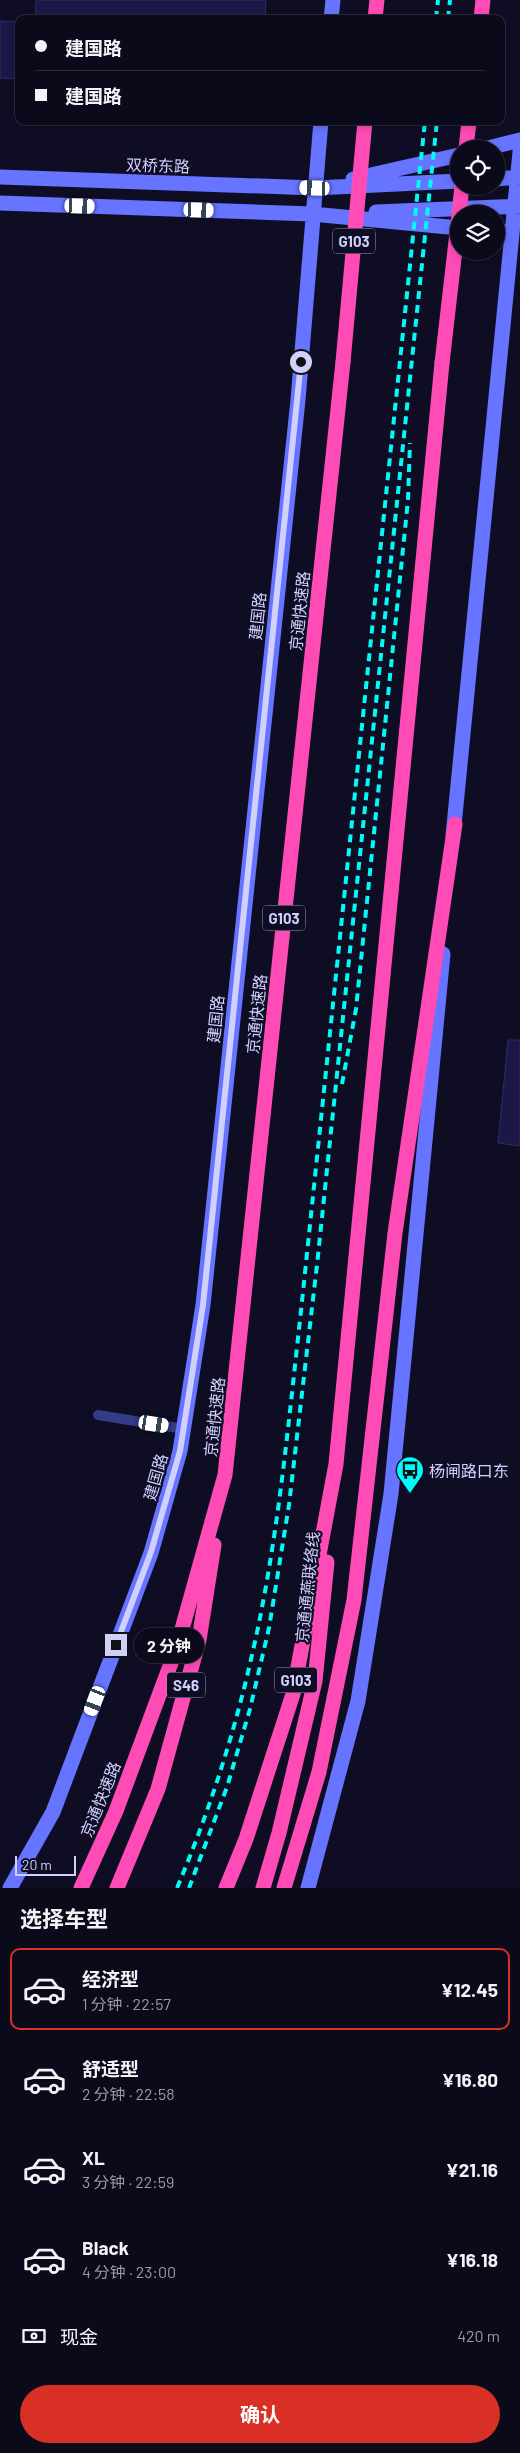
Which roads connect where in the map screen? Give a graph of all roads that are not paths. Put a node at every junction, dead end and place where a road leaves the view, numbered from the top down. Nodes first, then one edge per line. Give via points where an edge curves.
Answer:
1 (333, 0) edge
2 (377, 0) edge
3 (483, 0) edge
4 (331, 15) edge
5 (375, 15) edge
6 (481, 15) edge
7 (321, 125) edge
8 (365, 125) edge
9 (469, 125) edge
10 (467, 140) edge
11 (520, 140) edge
12 (505, 144) edge
13 (520, 152) edge
14 (450, 157) edge
15 (0, 177) edge
16 (518, 177) edge
17 (505, 178) edge
18 (450, 181) edge
19 (315, 188) junction
20 (0, 203) edge
21 (517, 207) edge
22 (312, 214) junction
23 (450, 227) edge
24 (505, 232) edge
25 (512, 232) junction
26 (454, 260) edge
27 (454, 824) junction
28 (98, 1415) dead end
29 (184, 1429) junction
30 (336, 1464) junction
31 (225, 1475) junction
32 (10, 1888) edge
33 (81, 1888) edge
34 (117, 1888) edge
35 (226, 1888) edge
36 (263, 1888) edge
37 (284, 1888) edge
38 (308, 1888) edge

1 - 4 main road
2 - 5 highway
3 - 6 highway
7 - 19 main road, 建国路
8 - 31 highway, 京通快速路 / G103, bridge via 343,362
9 - 10 highway
11 - 12 main road
13 - 16 main road
14 - 19 main road, 双桥东路
15 - 19 main road, 双桥东路
16 - 17 main road
16 - 21 main road
18 - 19 main road, 双桥东路
19 - 22 main road, 建国路
20 - 22 main road
21 - 22 main road
21 - 25 main road
22 - 23 main road
22 - 29 main road, 建国路 via 298,400 205,1285
24 - 25 main road
25 - 27 main road
26 - 30 highway, G103, bridge
27 - 37 highway via 394,1233 354,1600 319,1772
27 - 38 main road via 391,1494 358,1701
28 - 29 lane
29 - 32 main road, 建国路 via 151,1552 53,1812
30 - 35 highway, G103 via 293,1694 246,1839
30 - 36 highway, 京通通燕联络线 via 315,1681 280,1833
31 - 33 highway, 京通快速路 / G103 via 177,1647 116,1811
31 - 34 highway, S46 via 199,1640 158,1789

